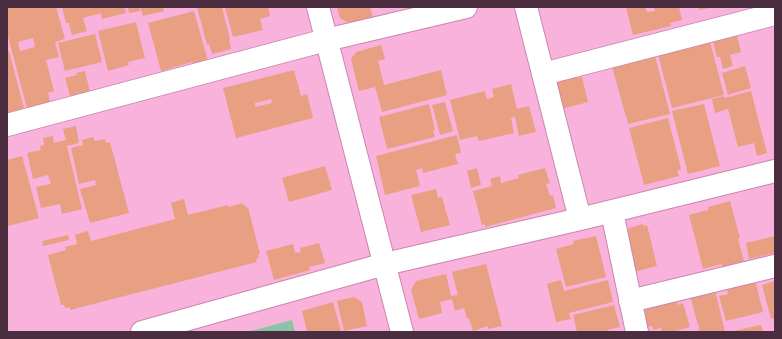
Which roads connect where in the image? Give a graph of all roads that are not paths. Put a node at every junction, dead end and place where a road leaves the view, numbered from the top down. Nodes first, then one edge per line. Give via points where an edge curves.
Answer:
1 (318, 7) edge
2 (466, 7) edge
3 (526, 7) edge
4 (775, 14) edge
5 (326, 40) junction
6 (543, 74) junction
7 (7, 125) edge
8 (775, 171) edge
9 (612, 212) junction
10 (580, 219) junction
11 (385, 264) junction
12 (775, 266) edge
13 (630, 301) junction
14 (142, 332) edge
15 (402, 332) edge
16 (637, 332) edge

1 - 5 street
2 - 5 street
3 - 6 street
4 - 6 street
5 - 7 street
5 - 11 street
6 - 10 street
8 - 9 street
9 - 10 street
9 - 13 street
10 - 11 street
11 - 14 street
11 - 15 street
12 - 13 street
13 - 16 street

